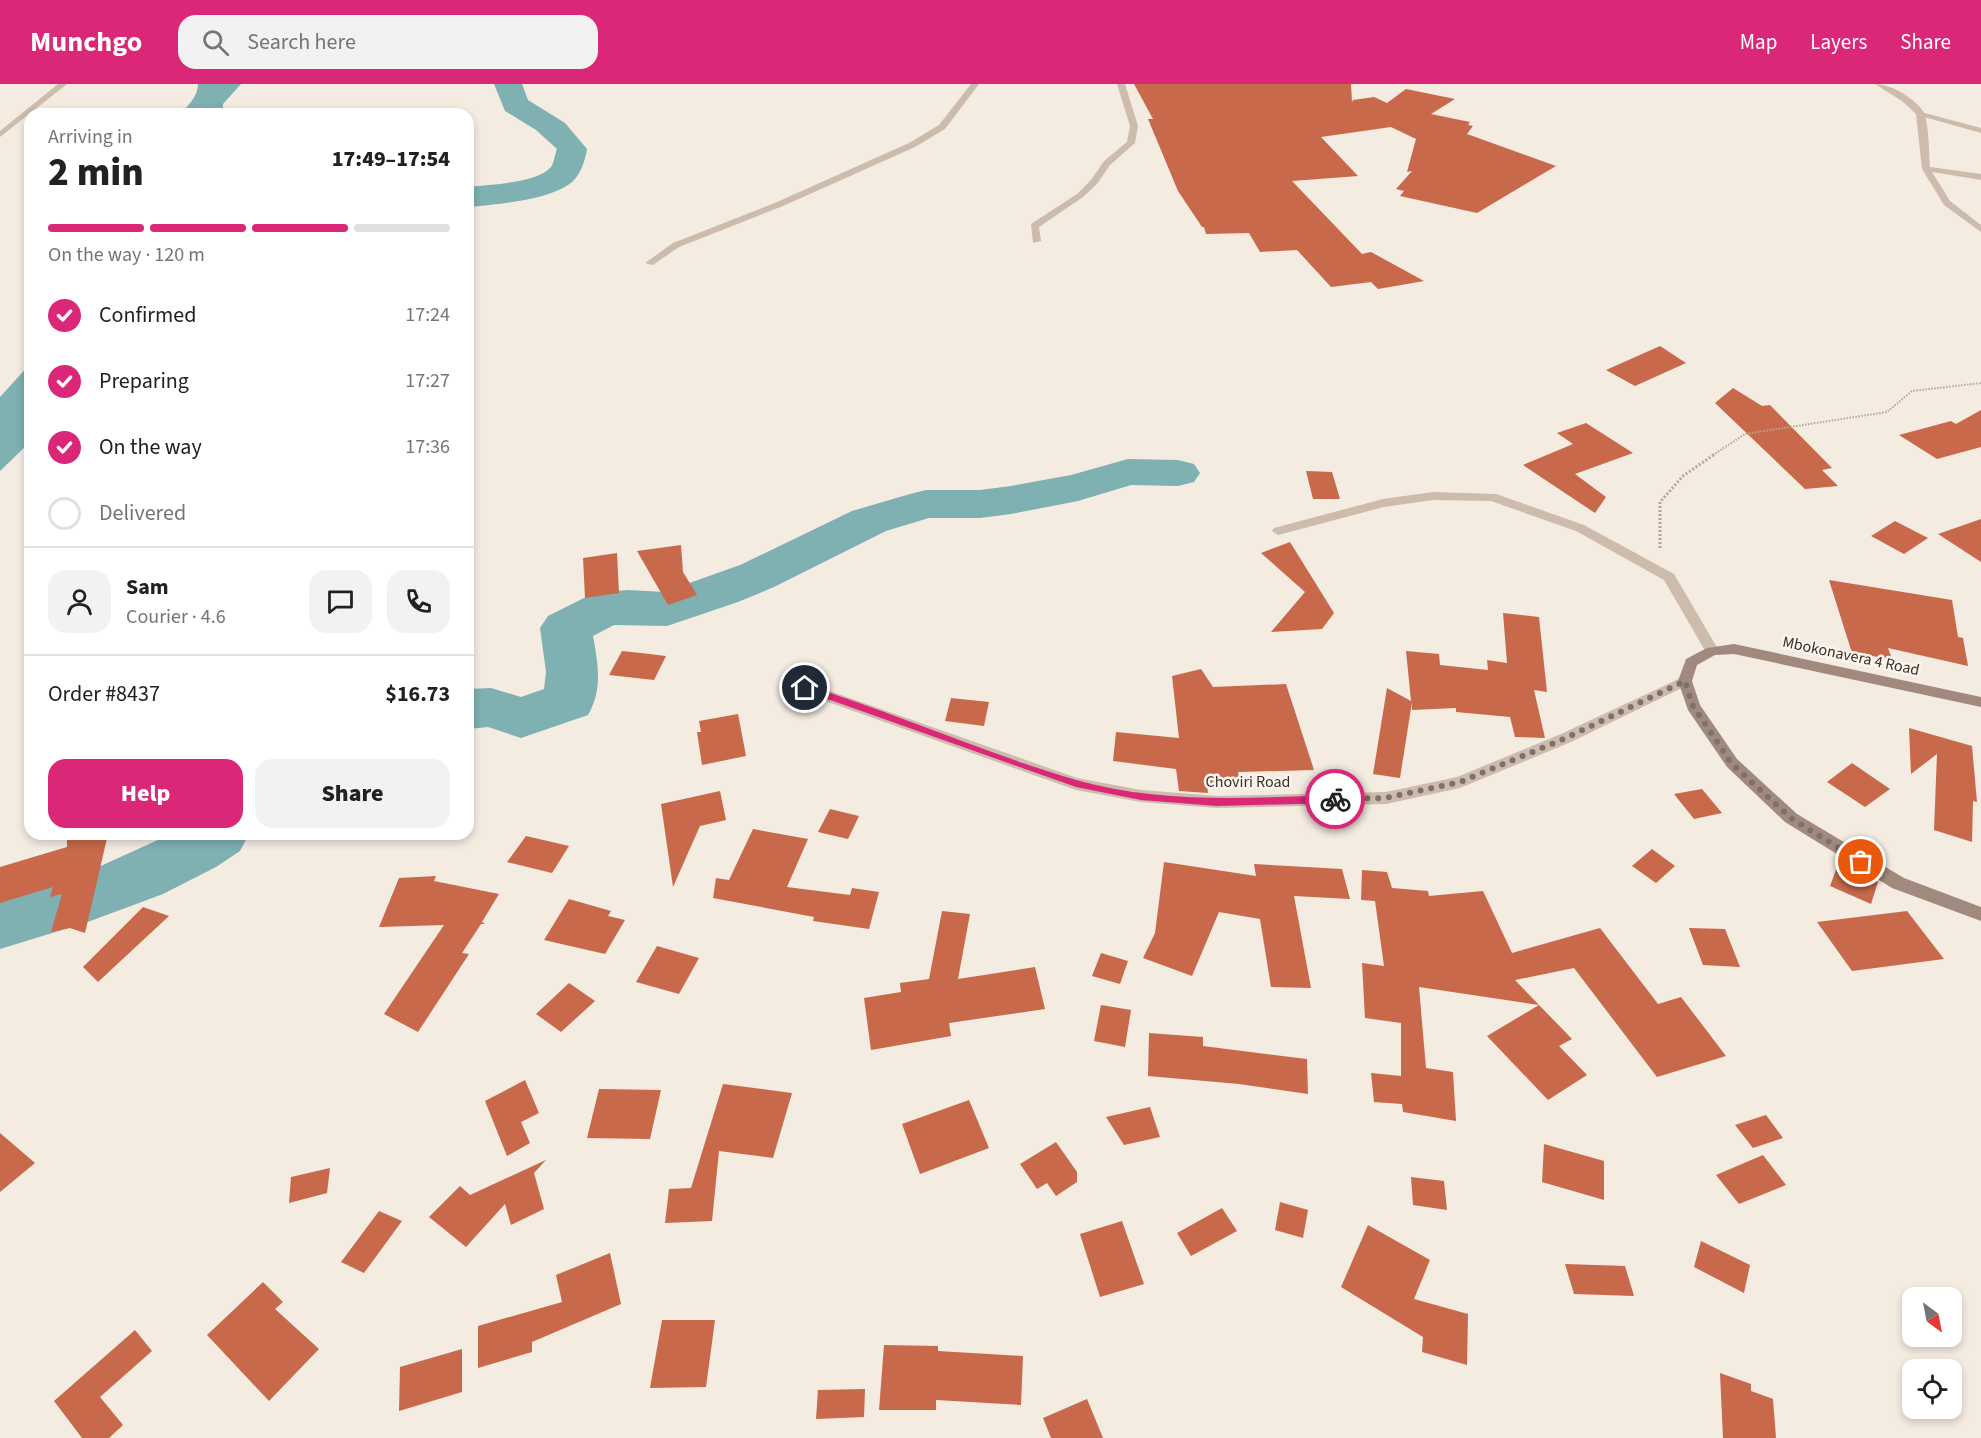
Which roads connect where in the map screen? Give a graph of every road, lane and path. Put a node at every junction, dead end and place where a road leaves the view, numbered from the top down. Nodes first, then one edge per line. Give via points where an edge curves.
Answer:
1 (63, 84) edge
2 (975, 84) edge
3 (1121, 84) edge
4 (1879, 84) edge
5 (33, 108) edge
6 (1920, 113) junction
7 (24, 116) edge
8 (1981, 132) edge
9 (0, 135) edge
10 (1926, 169) junction
11 (1981, 177) edge
12 (1981, 229) edge
13 (1036, 241) dead end
14 (650, 263) dead end
15 (1981, 383) edge
16 (1278, 531) dead end
17 (1669, 577) junction
18 (1712, 651) junction
19 (1685, 681) junction
20 (805, 688) dead end
21 (1981, 702) edge
22 (1981, 914) edge

1 - 5 street
2 - 14 street via 942,127 912,145 676,245
3 - 13 street via 1135,124 1131,144 1107,163 1075,201 1034,226
4 - 6 street
6 - 8 street
6 - 10 street
7 - 9 street
10 - 11 street
10 - 12 street via 1947,203
15 - 17 path via 1912,391 1887,412 1745,434 1683,476 1660,502 1659,542
16 - 17 street via 1383,503 1433,496 1492,497 1580,528
17 - 18 street
18 - 19 street via 1691,662
18 - 21 street, Mbokonavera 4 Road via 1734,649
19 - 20 street, Choviri Road via 1566,738 1460,782 1386,798 1217,802 1141,796 1076,784
19 - 22 street via 1693,706 1732,764 1791,818 1898,883

